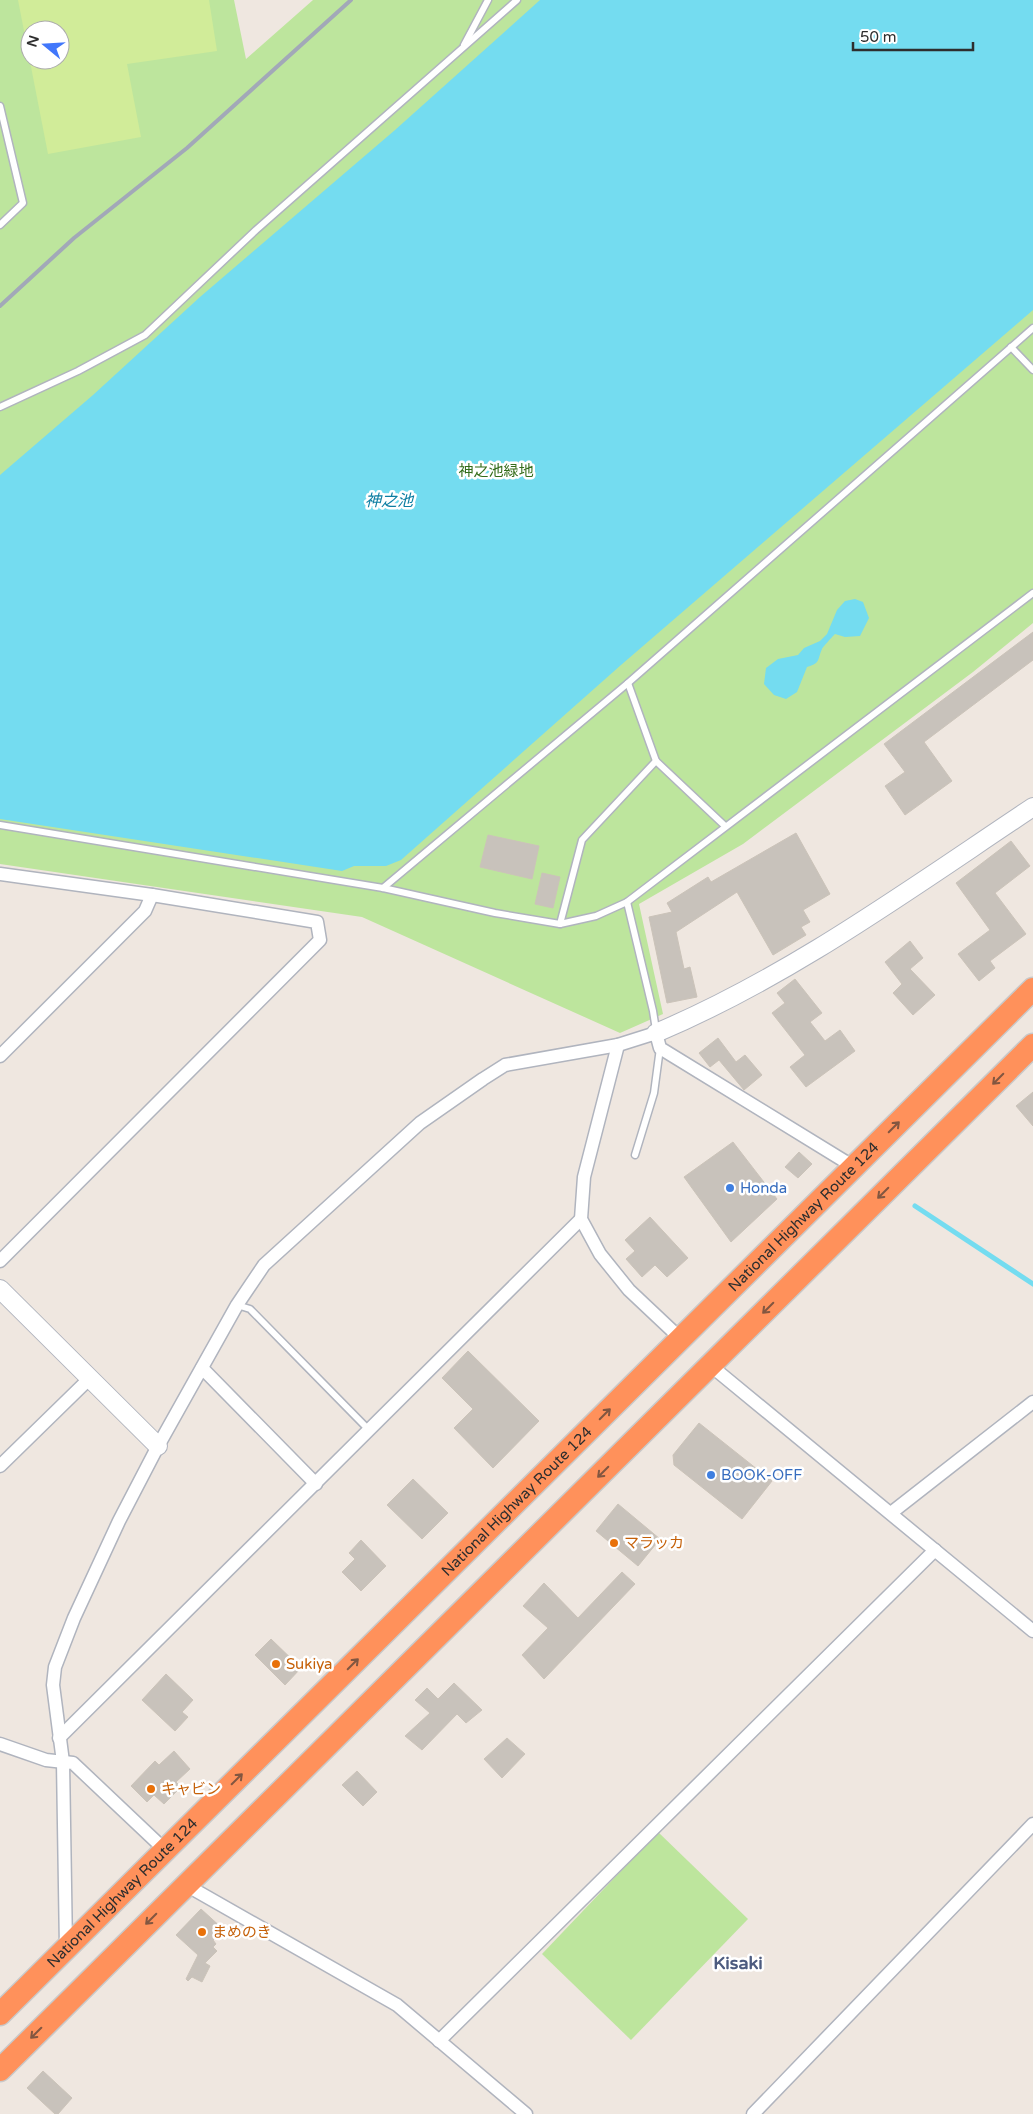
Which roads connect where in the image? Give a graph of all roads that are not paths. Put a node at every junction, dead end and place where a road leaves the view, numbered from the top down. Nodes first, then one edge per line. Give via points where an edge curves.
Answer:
1 (488, 0) edge
2 (517, 0) edge
3 (462, 49) junction
4 (0, 106) edge
5 (0, 224) edge
6 (1033, 328) edge
7 (1012, 347) junction
8 (1033, 370) edge
9 (0, 407) edge
10 (1033, 593) edge
11 (628, 683) junction
12 (656, 761) junction
13 (1033, 807) edge
14 (0, 825) edge
15 (725, 826) junction
16 (0, 874) edge
17 (383, 888) junction
18 (152, 895) junction
19 (627, 902) junction
20 (560, 924) junction
21 (1033, 989) edge
22 (658, 1040) junction
23 (618, 1045) junction
24 (1033, 1045) edge
25 (0, 1056) edge
26 (635, 1155) dead end
27 (854, 1167) junction
28 (581, 1219) junction
29 (0, 1261) edge
30 (0, 1289) edge
31 (237, 1305) junction
32 (681, 1339) junction
33 (710, 1365) junction
34 (202, 1368) junction
35 (89, 1380) junction
36 (1033, 1402) edge
37 (370, 1431) junction
38 (158, 1446) junction
39 (0, 1466) edge
40 (316, 1484) junction
41 (891, 1513) junction
42 (935, 1550) junction
43 (1033, 1631) edge
44 (59, 1738) junction
45 (0, 1744) edge
46 (62, 1762) junction
47 (1033, 1824) edge
48 (165, 1850) junction
49 (186, 1884) junction
50 (66, 1948) junction
51 (0, 2014) edge
52 (439, 2041) junction
53 (0, 2070) edge
54 (512, 2110) edge
55 (526, 2114) edge
56 (753, 2114) edge

1 - 3 lane
2 - 3 lane
3 - 9 lane via 256,230 144,335 78,372
4 - 5 lane via 23,203
6 - 7 lane
7 - 8 lane
7 - 11 lane
10 - 15 lane
11 - 12 lane
11 - 17 lane
12 - 15 lane
12 - 20 lane via 582,840
13 - 22 street via 800,960
14 - 17 lane
15 - 19 lane
16 - 18 street
17 - 20 lane
18 - 25 street via 145,910
18 - 29 street via 317,922 320,940
19 - 20 lane via 596,916
19 - 22 lane
27 -> 21 highway, National Highway Route 124
22 - 23 street
22 - 26 lane via 654,1093
22 - 27 street
23 - 28 street via 584,1177
23 - 31 street via 504,1065 420,1124 271,1258
24 -> 33 highway
27 - 32 highway, National Highway Route 124
28 - 32 street via 600,1254 630,1290
28 - 37 street
30 - 35 street
31 - 34 street
31 - 37 lane via 250,1309
48 -> 32 highway, National Highway Route 124
33 - 41 street
33 -> 49 highway
34 - 38 street
34 - 40 street
35 - 38 street
35 - 39 street
36 - 41 street
37 - 40 street
38 - 44 street via 119,1521 62,1645 53,1685
40 - 44 street
41 - 42 street
42 - 43 street
42 - 52 street
44 - 46 street
45 - 46 street via 46,1760
46 - 48 street via 73,1763
46 - 50 street
47 - 56 street
48 - 50 highway, National Highway Route 124
49 - 52 street via 397,2005
49 -> 53 highway
50 - 51 highway, National Highway Route 124
52 - 54 street
54 - 55 street

